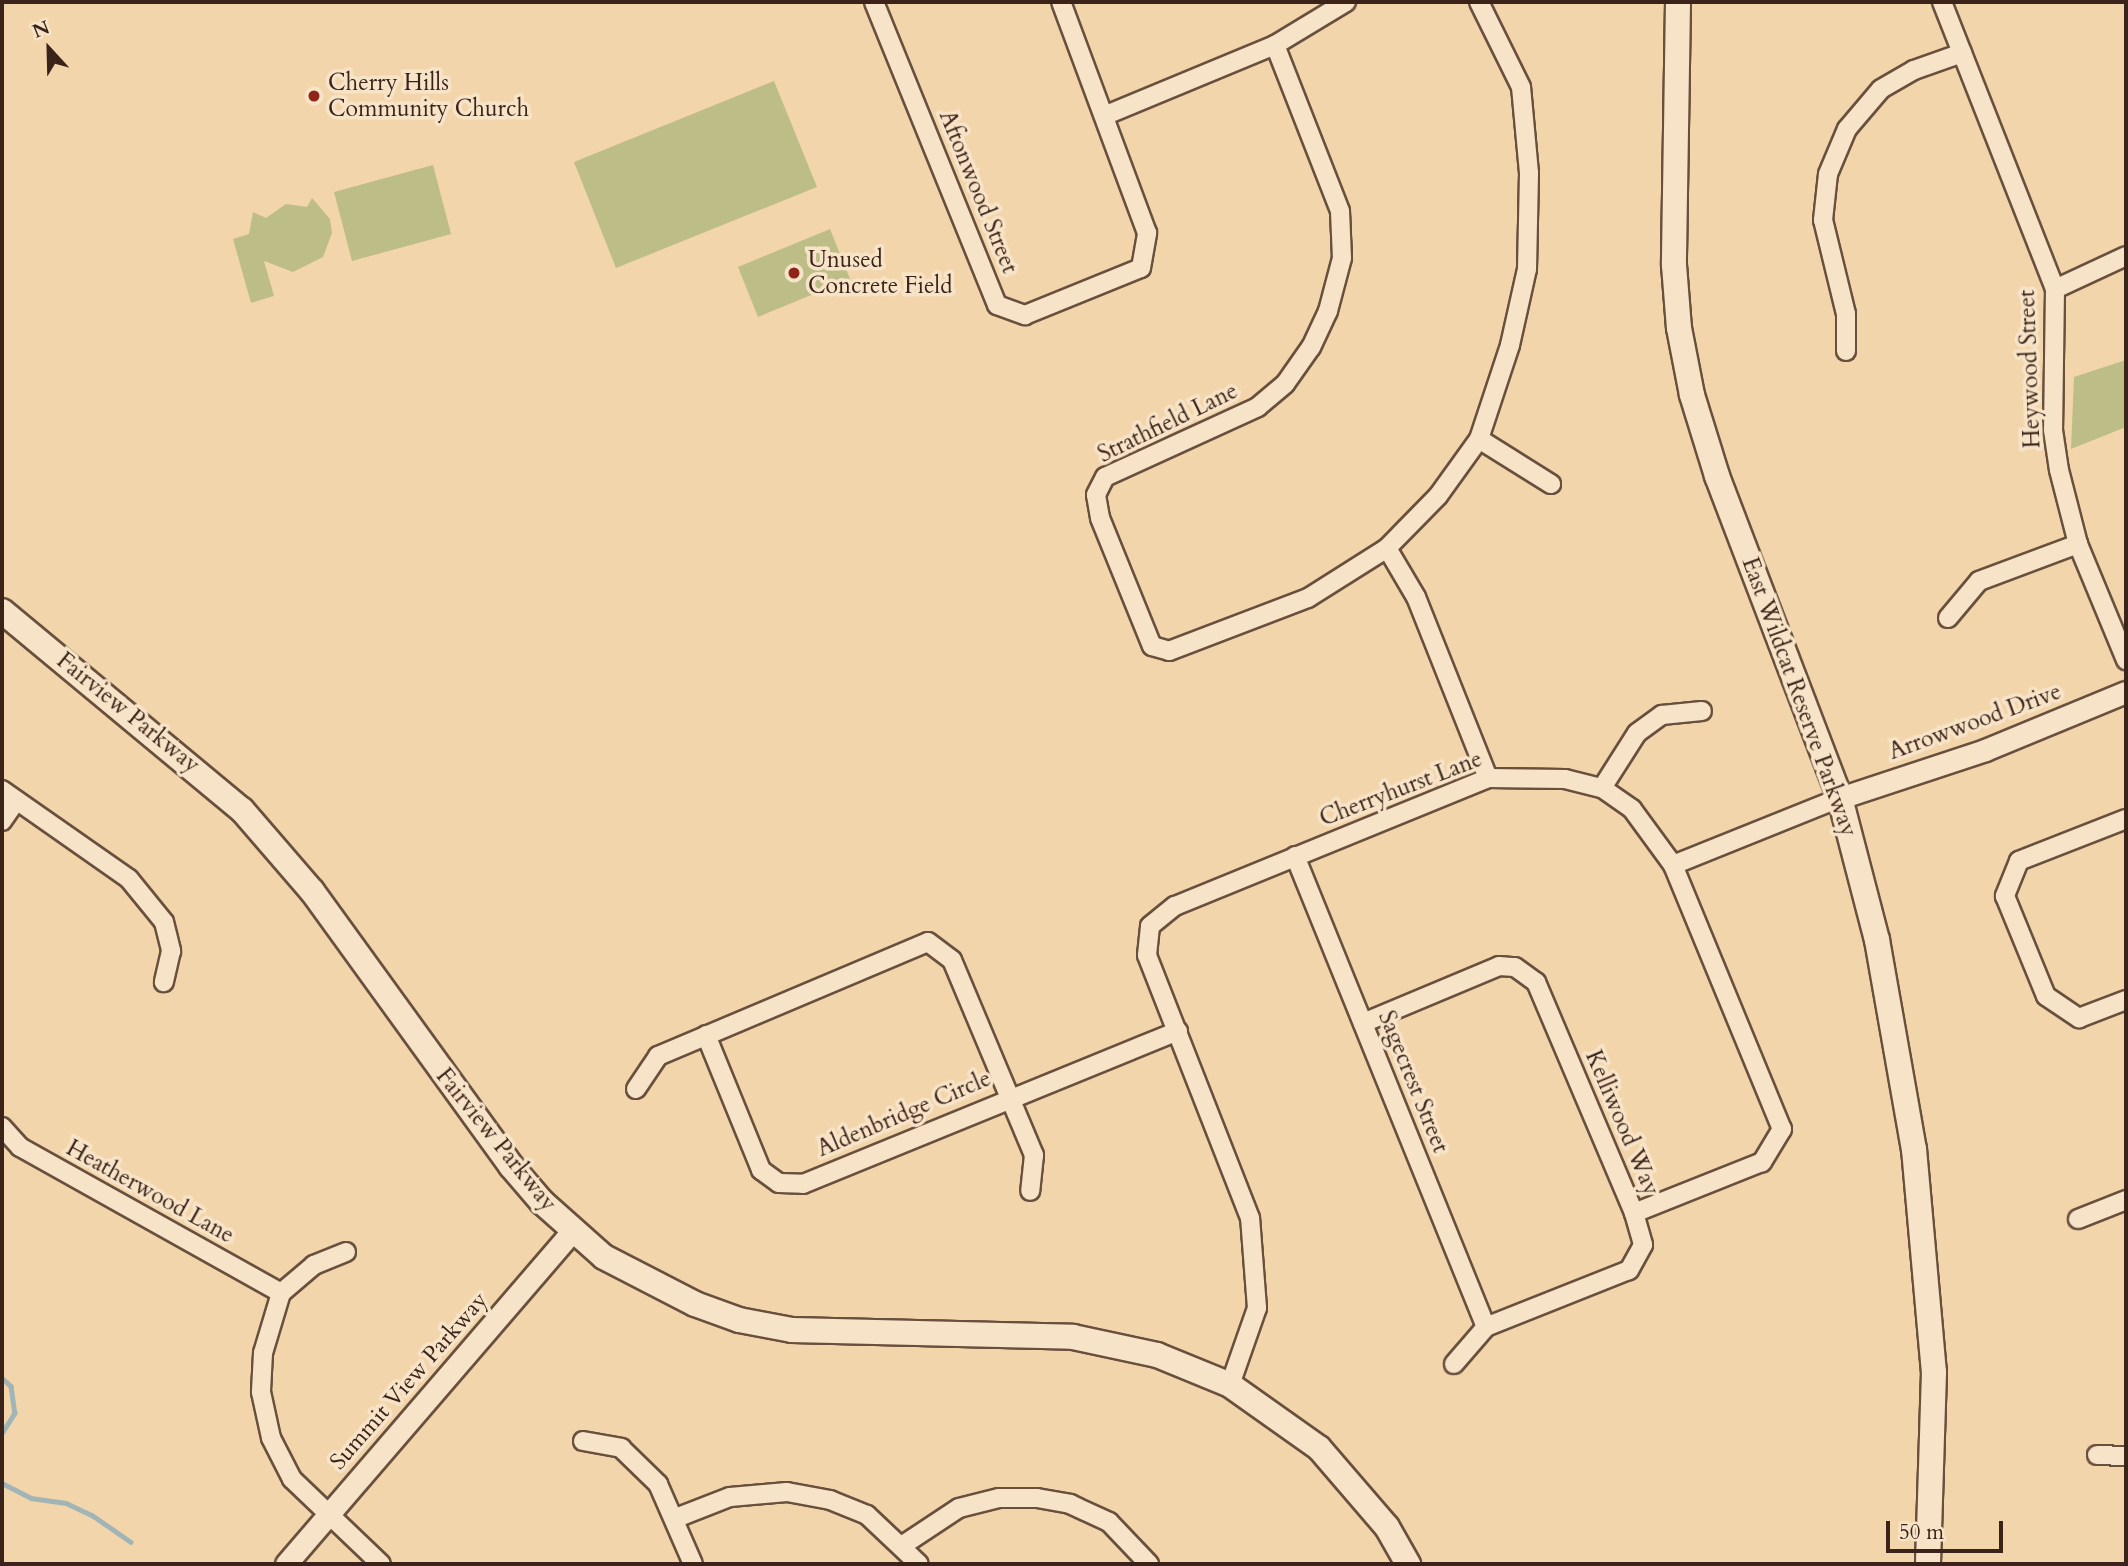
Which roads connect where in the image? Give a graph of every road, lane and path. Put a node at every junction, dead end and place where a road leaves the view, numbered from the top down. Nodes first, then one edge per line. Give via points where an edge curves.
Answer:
1 (874, 2) edge
2 (1060, 2) edge
3 (1346, 2) edge
4 (1479, 2) edge
5 (1678, 2) edge
6 (1942, 2) edge
7 (1275, 45) junction
8 (1962, 53) junction
9 (1106, 116) junction
10 (2126, 256) edge
11 (2055, 289) junction
12 (1846, 351) dead end
13 (1479, 439) junction
14 (1550, 484) dead end
15 (2078, 544) junction
16 (1387, 548) junction
17 (2, 611) edge
18 (1948, 618) dead end
19 (2126, 660) edge
20 (2126, 692) edge
21 (1702, 711) dead end
22 (1488, 778) junction
23 (1602, 788) junction
24 (9, 796) edge
25 (1840, 798) junction
26 (2126, 819) edge
27 (2, 821) edge
28 (1295, 856) junction
29 (1674, 865) junction
30 (164, 982) dead end
31 (2126, 1000) edge
32 (1363, 1023) junction
33 (1178, 1031) junction
34 (706, 1035) junction
35 (636, 1089) dead end
36 (1010, 1098) junction
37 (2, 1126) edge
38 (1030, 1191) dead end
39 (2126, 1200) edge
40 (1634, 1213) junction
41 (2078, 1219) dead end
42 (572, 1231) junction
43 (346, 1252) dead end
44 (281, 1293) junction
45 (1486, 1327) junction
46 (1454, 1364) dead end
47 (1230, 1385) junction
48 (583, 1441) dead end
49 (2097, 1455) dead end
50 (2126, 1456) edge
51 (328, 1515) junction
52 (676, 1518) junction
53 (903, 1545) junction
54 (286, 1564) edge
55 (381, 1564) edge
56 (693, 1564) edge
57 (919, 1564) edge
58 (1149, 1564) edge
59 (1408, 1564) edge
60 (1928, 1564) edge

1 - 9 street, Aftonwood Street via 997,304 1025,316 1141,268 1147,233
2 - 9 street
3 - 7 street
4 - 13 street, Strathfield Lane via 1521,87 1529,173 1527,269 1510,345
5 - 25 main road, East Wildcat Reserve Parkway via 1674,265 1692,395 1717,476
6 - 8 street, Heywood Street
7 - 9 street
7 - 16 street, Strathfield Lane via 1340,211 1342,258 1328,311 1311,347 1285,384 1258,407 1105,477 1096,495 1100,518 1152,646 1169,651 1308,598
8 - 11 street, Heywood Street
8 - 12 street via 1914,69 1881,89 1847,129 1828,174 1824,220 1846,314
10 - 11 street
11 - 15 street, Heywood Street via 2053,430
13 - 14 street
13 - 16 street, Strathfield Lane via 1438,496
15 - 18 street via 1979,581
15 - 19 street, Heywood Street
16 - 22 street via 1416,597
17 - 42 main road, Fairview Parkway via 242,810 312,891 511,1166
20 - 25 street, Arrowwood Drive via 1984,750
21 - 23 street via 1662,715 1637,733
22 - 23 street, Cherryhurst Lane via 1565,779
22 - 28 street, Cherryhurst Lane
23 - 29 street, Cherryhurst Lane via 1632,809
24 - 27 street
24 - 30 street via 130,879 164,922 171,950
25 - 29 street
25 - 60 main road, East Wildcat Reserve Parkway via 1877,940 1925,1238 1934,1372
26 - 31 street via 2018,860 2005,896 2046,996 2079,1018
28 - 32 street, Sagecrest Street
28 - 33 street, Cherryhurst Lane via 1175,906 1150,926 1147,956
29 - 40 street, Cherryhurst Lane via 1782,1129 1762,1162
32 - 40 street, Kelliwood Way via 1499,966 1516,967 1536,982
32 - 45 street, Sagecrest Street
33 - 36 street
33 - 47 street, Cherryhurst Lane via 1250,1218 1257,1308
34 - 35 street, Aldenbridge Circle via 658,1056
34 - 36 street, Aldenbridge Circle via 761,1170 779,1183 803,1184
34 - 36 street, Aldenbridge Circle via 928,942 952,960
36 - 38 street via 1034,1155
37 - 44 street, Heatherwood Lane via 20,1147
39 - 41 street
40 - 45 street, Kelliwood Way via 1643,1245 1629,1270
42 - 47 main road, Fairview Parkway via 645,1281 739,1320 844,1333 1073,1337 1157,1355
42 - 51 street, Summit View Parkway
43 - 44 street via 314,1265
44 - 51 street via 264,1353 261,1392 271,1438 292,1479
45 - 46 street, Kelliwood Way
47 - 59 main road, Fairview Parkway via 1319,1448 1379,1516
48 - 52 street via 621,1448 658,1484
49 - 50 street
51 - 54 street, Summit View Parkway
51 - 55 street
52 - 53 street via 730,1497 787,1492 830,1500 867,1515
52 - 56 street
53 - 57 street
53 - 58 street via 959,1508 999,1498 1037,1498 1070,1504 1109,1522

